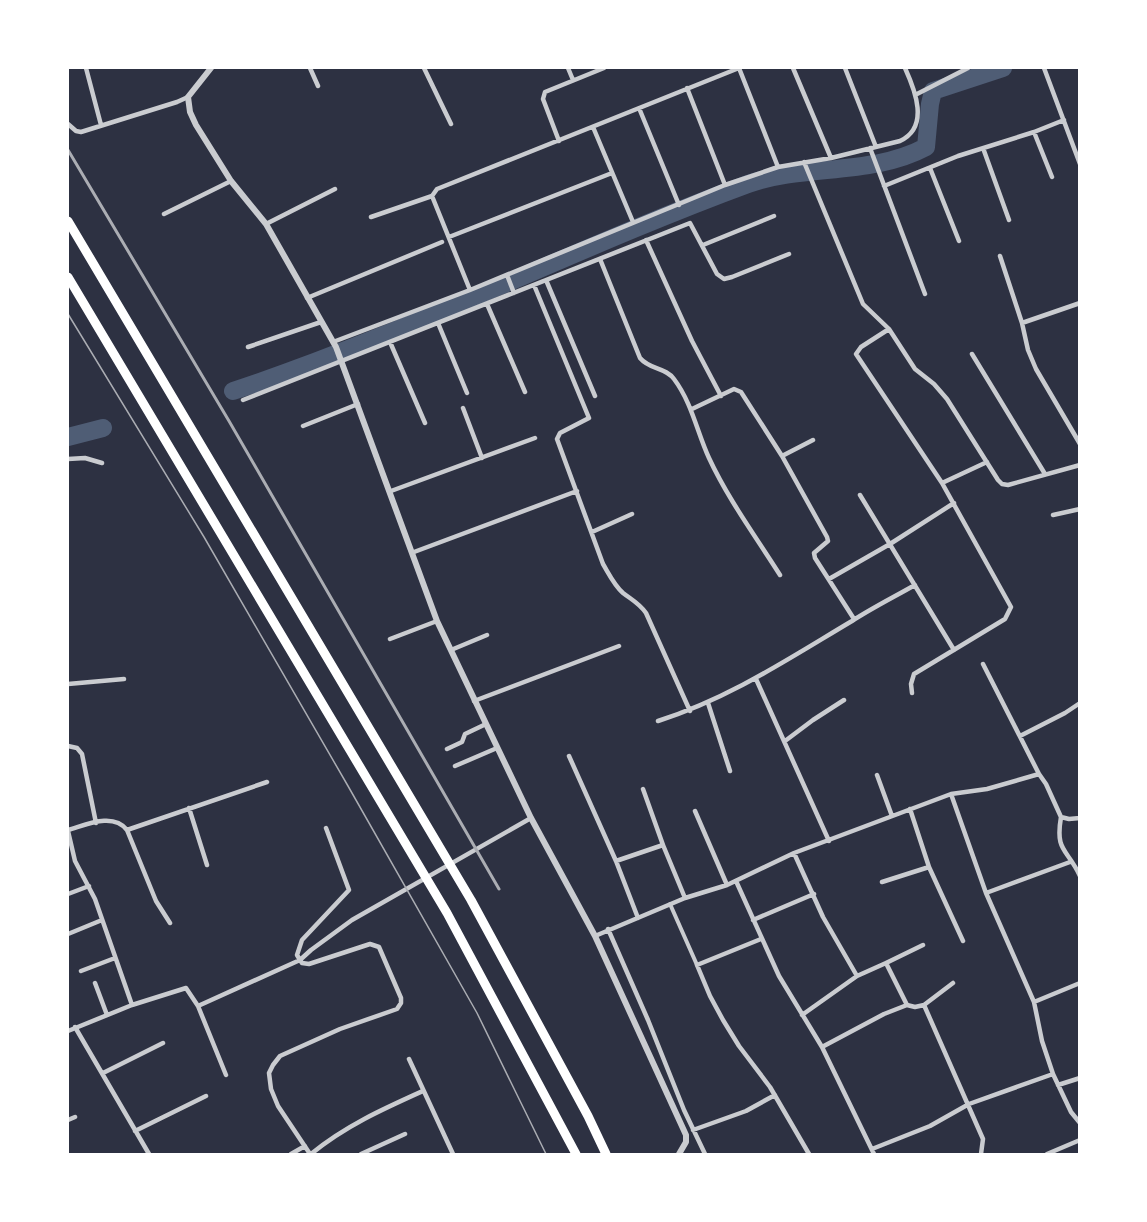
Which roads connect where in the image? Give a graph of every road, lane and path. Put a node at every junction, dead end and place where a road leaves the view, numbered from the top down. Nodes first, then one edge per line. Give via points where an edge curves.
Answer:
1 (86, 68) edge
2 (211, 68) edge
3 (310, 68) edge
4 (424, 68) edge
5 (568, 68) edge
6 (604, 68) edge
7 (739, 68) edge
8 (793, 68) edge
9 (845, 68) edge
10 (905, 68) edge
11 (968, 68) edge
12 (1044, 68) edge
13 (958, 69) edge
14 (573, 80) junction
15 (318, 86) dead end
16 (687, 88) junction
17 (916, 94) junction
18 (188, 97) junction
19 (639, 108) junction
20 (1064, 120) junction
21 (68, 124) edge
22 (451, 124) dead end
23 (101, 126) junction
24 (592, 127) junction
25 (1034, 132) junction
26 (559, 141) junction
27 (873, 147) junction
28 (983, 148) junction
29 (831, 158) junction
30 (805, 164) junction
31 (1080, 164) edge
32 (778, 167) junction
33 (930, 168) junction
34 (612, 173) junction
35 (1052, 177) dead end
36 (231, 181) junction
37 (725, 185) junction
38 (884, 186) junction
39 (335, 189) dead end
40 (432, 196) junction
41 (679, 205) junction
42 (164, 214) dead end
43 (774, 216) dead end
44 (371, 217) dead end
45 (1009, 220) dead end
46 (68, 221) edge
47 (633, 222) junction
48 (266, 224) junction
49 (449, 237) junction
50 (646, 240) junction
51 (959, 241) dead end
52 (442, 242) dead end
53 (703, 245) junction
54 (789, 254) dead end
55 (1000, 256) dead end
56 (600, 259) junction
57 (507, 276) junction
58 (68, 277) edge
59 (546, 280) junction
60 (534, 285) junction
61 (470, 290) junction
62 (514, 293) junction
63 (925, 294) dead end
64 (307, 298) junction
65 (1080, 303) edge
66 (487, 304) junction
67 (321, 322) junction
68 (438, 323) junction
69 (1023, 325) junction
70 (889, 329) junction
71 (390, 342) junction
72 (335, 345) junction
73 (248, 347) dead end
74 (972, 354) dead end
75 (341, 360) junction
76 (525, 392) dead end
77 (467, 393) dead end
78 (595, 396) dead end
79 (721, 396) junction
80 (243, 400) dead end
81 (358, 404) junction
82 (463, 408) dead end
83 (692, 409) junction
84 (425, 423) dead end
85 (303, 426) dead end
86 (535, 438) dead end
87 (813, 440) dead end
88 (1080, 444) edge
89 (782, 456) junction
90 (483, 458) junction
91 (68, 459) edge
92 (987, 462) junction
93 (102, 463) dead end
94 (1080, 465) edge
95 (1046, 474) junction
96 (942, 483) junction
97 (577, 490) junction
98 (391, 491) junction
99 (860, 495) dead end
100 (954, 503) junction
101 (1080, 509) edge
102 (632, 514) dead end
103 (1053, 515) dead end
104 (592, 532) junction
105 (890, 544) junction
106 (414, 552) junction
107 (780, 575) dead end
108 (829, 579) junction
109 (915, 585) junction
110 (854, 619) junction
111 (437, 621) junction
112 (487, 635) dead end
113 (390, 639) dead end
114 (619, 646) dead end
115 (451, 650) junction
116 (954, 650) junction
117 (983, 664) dead end
118 (124, 679) dead end
119 (756, 680) junction
120 (68, 684) edge
121 (912, 693) dead end
122 (474, 700) junction
123 (844, 700) dead end
124 (708, 704) junction
125 (1080, 704) edge
126 (690, 711) junction
127 (658, 721) dead end
128 (486, 724) junction
129 (1020, 736) junction
130 (785, 741) junction
131 (68, 746) edge
132 (497, 748) junction
133 (447, 749) dead end
134 (568, 756) dead end
135 (455, 766) dead end
136 (730, 771) dead end
137 (1039, 774) junction
138 (877, 775) dead end
139 (267, 782) dead end
140 (643, 789) dead end
141 (951, 794) junction
142 (189, 808) junction
143 (910, 809) junction
144 (695, 811) dead end
145 (892, 816) junction
146 (1061, 817) junction
147 (531, 818) junction
148 (1080, 818) edge
149 (96, 823) junction
150 (326, 828) dead end
151 (68, 830) edge
152 (127, 830) junction
153 (829, 841) junction
154 (663, 845) junction
155 (794, 853) junction
156 (616, 861) junction
157 (1070, 862) junction
158 (207, 865) dead end
159 (929, 867) junction
160 (1080, 876) edge
161 (736, 881) junction
162 (882, 882) dead end
163 (727, 885) junction
164 (89, 886) junction
165 (986, 892) junction
166 (68, 894) edge
167 (814, 894) junction
168 (685, 898) junction
169 (670, 904) junction
170 (638, 918) junction
171 (102, 920) junction
172 (753, 920) junction
173 (170, 923) dead end
174 (608, 929) junction
175 (68, 934) edge
176 (595, 936) junction
177 (761, 939) junction
178 (963, 941) dead end
179 (923, 945) dead end
180 (115, 958) junction
181 (300, 960) junction
182 (886, 963) junction
183 (697, 965) junction
184 (81, 971) dead end
185 (857, 976) junction
186 (95, 983) dead end
187 (953, 983) dead end
188 (1080, 983) edge
189 (1034, 1002) junction
190 (132, 1005) junction
191 (907, 1005) junction
192 (924, 1005) junction
193 (198, 1006) junction
194 (106, 1015) junction
195 (802, 1015) junction
196 (75, 1027) junction
197 (68, 1031) edge
198 (164, 1043) dead end
199 (822, 1047) junction
200 (409, 1059) dead end
201 (103, 1073) junction
202 (1053, 1074) junction
203 (226, 1075) dead end
204 (1080, 1078) edge
205 (1058, 1085) junction
206 (423, 1091) junction
207 (775, 1095) junction
208 (206, 1096) dead end
209 (969, 1104) junction
210 (75, 1117) dead end
211 (68, 1120) edge
212 (1080, 1123) edge
213 (693, 1130) junction
214 (135, 1131) junction
215 (405, 1134) dead end
216 (1080, 1140) edge
217 (305, 1146) junction
218 (873, 1152) edge
219 (149, 1155) edge
220 (291, 1155) edge
221 (310, 1155) edge
222 (361, 1155) edge
223 (453, 1155) edge
224 (576, 1155) edge
225 (606, 1155) edge
226 (679, 1155) edge
227 (705, 1155) edge
228 (808, 1155) edge
229 (981, 1155) edge
230 (1047, 1155) edge

1 - 23 street
2 - 18 street
3 - 15 street
4 - 22 street
5 - 14 street
6 - 14 street
7 - 16 street
7 - 32 street
8 - 29 street
9 - 27 street
10 - 17 street
11 - 13 street
12 - 20 street
13 - 17 street
14 - 26 street via 543,96
16 - 19 street
16 - 37 street
17 - 27 street via 915,128 910,136
18 - 23 street
18 - 36 street via 196,125
19 - 24 street
19 - 41 street
20 - 25 street
20 - 31 street
21 - 23 street via 81,132
24 - 26 street
24 - 34 street
25 - 28 street
25 - 35 street
26 - 40 street via 437,189
27 - 29 street
27 - 38 street
28 - 33 street
28 - 45 street
29 - 30 street
30 - 32 street
30 - 70 street via 863,304
32 - 37 street
33 - 38 street
33 - 51 street
34 - 47 street
34 - 49 street
36 - 42 street
36 - 48 street
37 - 41 street
38 - 63 street
39 - 48 street
40 - 44 street
40 - 49 street
41 - 47 street
43 - 53 street
46 - 225 highway via 471,900
47 - 57 street
48 - 64 street
49 - 61 street
50 - 53 street via 690,223
50 - 56 street
50 - 79 street
52 - 64 street
53 - 54 street via 717,274 724,279
55 - 69 street
56 - 59 street
56 - 83 street via 640,357 673,378
57 - 61 street
57 - 62 street
58 - 224 highway via 447,913
59 - 60 street
59 - 78 street
60 - 62 street
60 - 97 street via 589,418 556,439
61 - 72 street
62 - 66 street
64 - 67 street
65 - 69 street
66 - 68 street
66 - 76 street
67 - 72 street
67 - 73 street
68 - 71 street
68 - 77 street
69 - 88 street via 1036,369
70 - 92 street via 915,369 947,399
70 - 96 street via 856,354
71 - 75 street
71 - 84 street
72 - 75 street
74 - 95 street
75 - 80 street
75 - 81 street
79 - 83 street
79 - 89 street via 734,389 741,392
81 - 85 street
81 - 98 street
82 - 90 street
83 - 107 street via 709,458
86 - 90 street
87 - 89 street
89 - 108 street via 827,537 828,541 814,555
90 - 98 street
91 - 93 street
92 - 95 street via 1002,484
92 - 96 street
94 - 95 street
96 - 100 street
97 - 104 street
97 - 106 street
98 - 106 street
99 - 105 street
100 - 105 street
100 - 116 street via 1011,607 1005,619
101 - 103 street
102 - 104 street
104 - 126 street via 611,578 646,613
105 - 108 street
105 - 109 street
106 - 111 street
108 - 110 street
109 - 110 street
109 - 116 street
110 - 119 street
111 - 113 street
111 - 115 street
112 - 115 street
114 - 122 street
115 - 122 street
116 - 121 street via 914,674
117 - 129 street
118 - 120 street
119 - 124 street
119 - 130 street
122 - 128 street
123 - 130 street
124 - 126 street
124 - 136 street
125 - 129 street
126 - 127 street
128 - 132 street
128 - 133 street
129 - 137 street
130 - 153 street
131 - 149 street via 82,754
132 - 135 street
132 - 147 street
134 - 156 street
137 - 141 street via 987,789
137 - 146 street
138 - 145 street
139 - 142 street
140 - 154 street
141 - 143 street
141 - 165 street
142 - 152 street
142 - 158 street
143 - 145 street
143 - 159 street
144 - 163 street
145 - 153 street
146 - 148 street
146 - 157 street via 1058,834
147 - 176 street
147 - 181 street via 352,920
149 - 151 street
149 - 152 street via 117,821
150 - 181 street via 349,890 302,940 297,955
151 - 164 street via 75,861
152 - 173 street via 156,901
153 - 155 street
154 - 156 street
154 - 168 street
155 - 161 street
155 - 167 street
156 - 170 street
157 - 160 street
157 - 165 street
159 - 162 street
159 - 178 street
161 - 163 street
161 - 172 street
163 - 168 street
164 - 166 street
164 - 171 street
165 - 189 street
167 - 172 street
167 - 185 street via 838,947
168 - 169 street
169 - 170 street
169 - 183 street
170 - 174 street
171 - 175 street
171 - 180 street
172 - 177 street
174 - 176 street
174 - 213 street
176 - 226 street via 686,1135
177 - 183 street
177 - 195 street
179 - 182 street
180 - 184 street
180 - 190 street
181 - 193 street
181 - 217 street via 309,964 376,944 401,998 397,1009 280,1056 273,1065 269,1073 278,1107
182 - 185 street
182 - 191 street
183 - 207 street via 723,1020
185 - 195 street
186 - 194 street
187 - 192 street
188 - 189 street
189 - 202 street
190 - 193 street via 186,988
190 - 194 street
191 - 192 street
191 - 199 street
192 - 209 street
193 - 203 street
194 - 196 street
195 - 199 street
196 - 197 street
196 - 201 street
198 - 201 street
199 - 218 street
200 - 206 street
201 - 214 street
202 - 205 street
202 - 209 street
204 - 205 street
205 - 212 street
206 - 221 street via 366,1117
206 - 223 street
207 - 213 street via 746,1111
207 - 228 street
208 - 214 street
209 - 218 street
209 - 229 street via 983,1139
210 - 211 street
213 - 227 street
214 - 219 street
215 - 222 street
216 - 230 street
217 - 220 street
217 - 221 street

